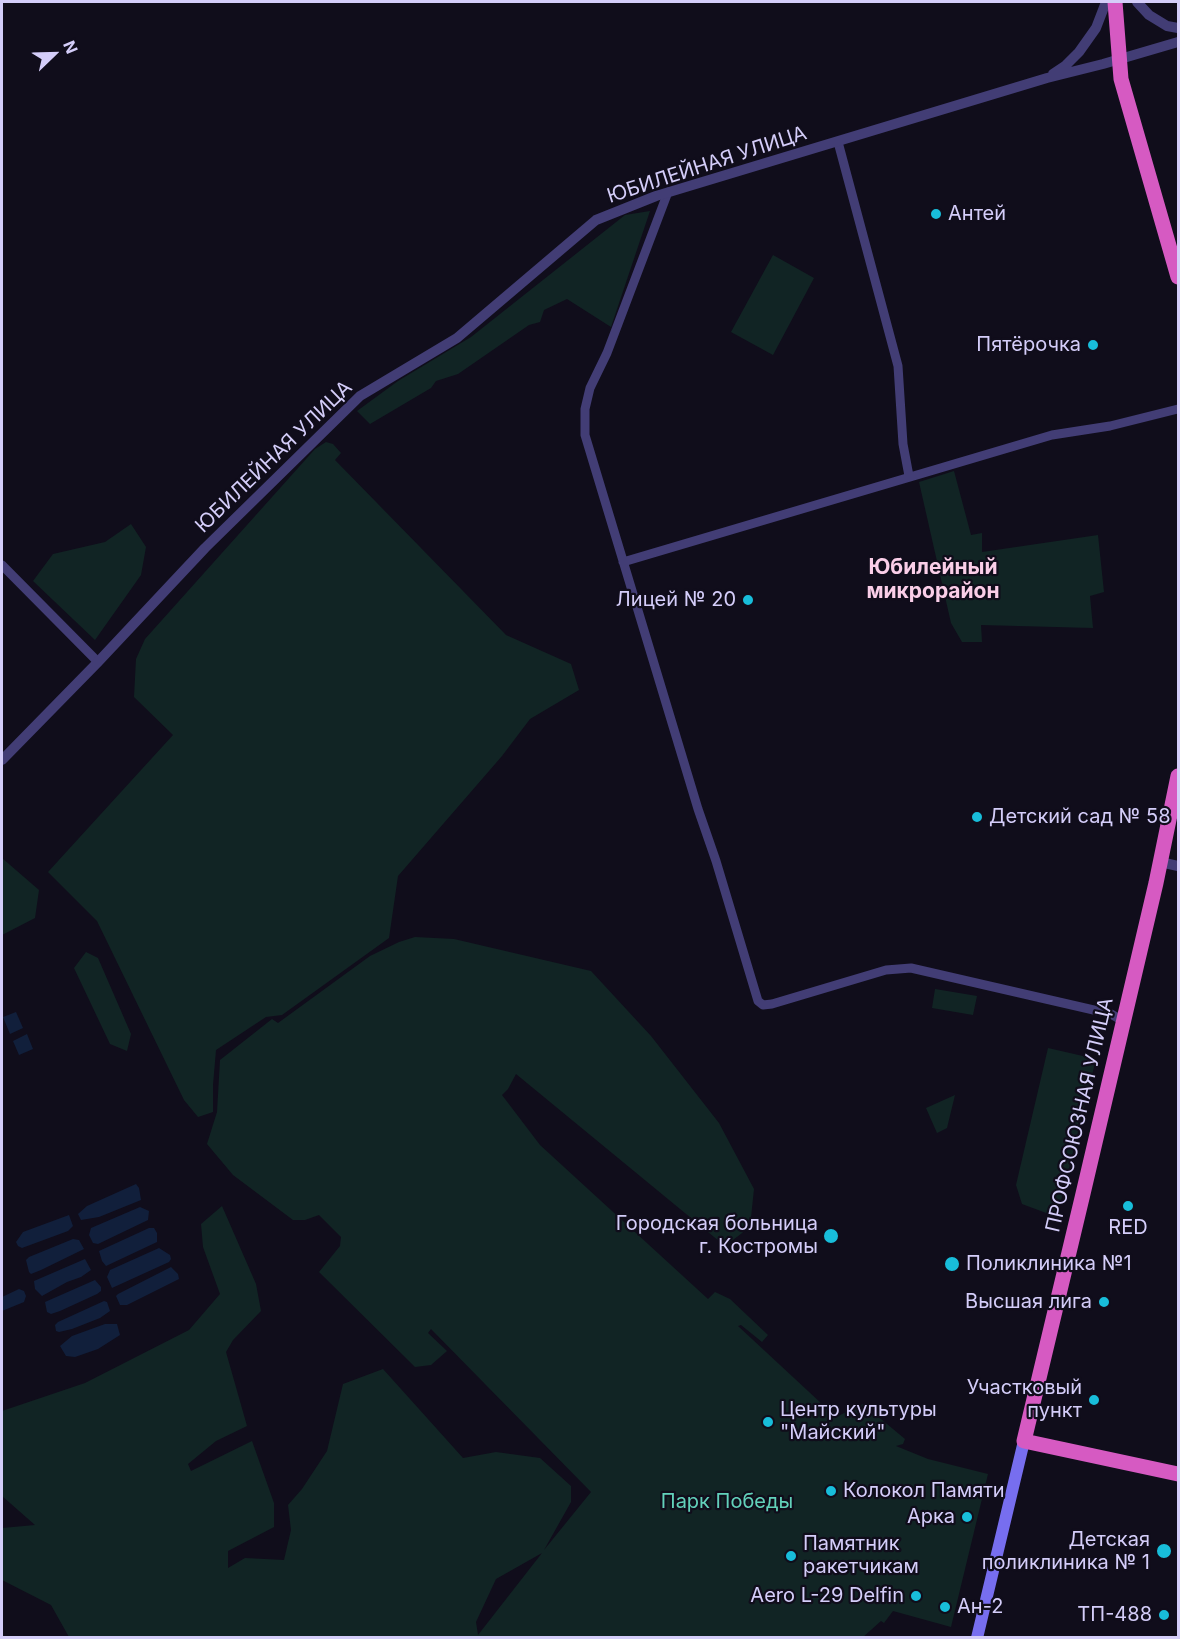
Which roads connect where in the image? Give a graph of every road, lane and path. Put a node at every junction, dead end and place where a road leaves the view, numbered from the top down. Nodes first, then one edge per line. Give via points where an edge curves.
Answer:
1 (1106, 2) edge
2 (1115, 2) edge
3 (1137, 2) edge
4 (1179, 28) edge
5 (1179, 42) edge
6 (1119, 60) junction
7 (1047, 78) junction
8 (838, 142) junction
9 (668, 192) junction
10 (1179, 277) edge
11 (1179, 409) edge
12 (909, 476) junction
13 (623, 562) junction
14 (2, 565) edge
15 (98, 662) junction
16 (2, 760) edge
17 (1179, 776) edge
18 (1160, 862) junction
19 (1179, 867) edge
20 (1124, 1021) junction
21 (1023, 1441) junction
22 (1179, 1474) edge
23 (977, 1638) edge

1 - 7 street via 1096,28 1079,52
2 - 6 highway
3 - 4 street via 1149,15
5 - 6 street, ЮБИЛЕЙНАЯ УЛИЦА
6 - 7 street, ЮБИЛЕЙНАЯ УЛИЦА
6 - 10 highway via 1121,79
7 - 8 street, ЮБИЛЕЙНАЯ УЛИЦА
8 - 9 street, ЮБИЛЕЙНАЯ УЛИЦА
8 - 12 street via 898,366
9 - 13 street via 590,388 585,410 585,435
9 - 15 street, ЮБИЛЕЙНАЯ УЛИЦА via 596,220 457,338 360,396 205,549
11 - 12 street via 1052,435
12 - 13 street
13 - 20 street via 758,1001 772,1004 886,970 911,968 1111,1014
14 - 15 street
15 - 16 street, ЮБИЛЕЙНАЯ УЛИЦА
17 - 18 highway, ПРОФСОЮЗНАЯ УЛИЦА
18 - 19 street
18 - 20 highway, ПРОФСОЮЗНАЯ УЛИЦА
20 - 21 highway, ПРОФСОЮЗНАЯ УЛИЦА
21 - 22 highway
21 - 23 main road, ПРОФСОЮЗНАЯ УЛИЦА

